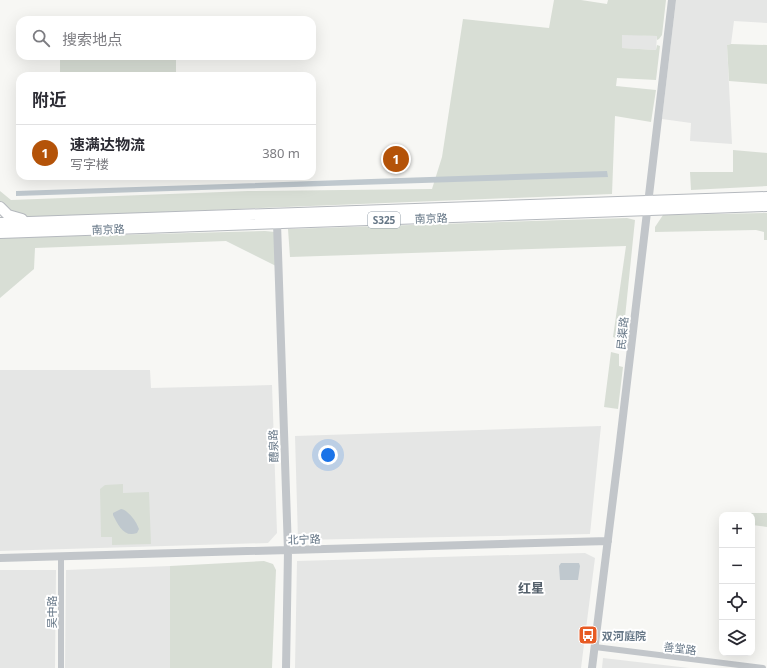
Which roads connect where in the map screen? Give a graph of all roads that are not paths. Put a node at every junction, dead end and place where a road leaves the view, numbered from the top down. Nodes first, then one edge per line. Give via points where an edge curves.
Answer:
1 (672, 0) edge
2 (767, 197) edge
3 (648, 199) junction
4 (767, 206) edge
5 (0, 207) edge
6 (647, 210) junction
7 (41, 221) junction
8 (0, 223) edge
9 (277, 223) junction
10 (0, 233) edge
11 (608, 541) junction
12 (288, 551) junction
13 (61, 557) junction
14 (0, 558) edge
15 (595, 648) junction
16 (61, 668) edge
17 (286, 668) edge
18 (592, 668) edge
19 (759, 668) edge
20 (763, 668) edge

1 - 3 street, 民渠路
2 - 3 main road, 南京路 / S325
3 - 6 street, 民渠路
3 - 7 main road, 南京路 / S325
4 - 6 main road, 南京路 / S325
5 - 7 main road via 16,219
6 - 9 main road, 南京路 / S325
6 - 11 street, 民渠路
7 - 8 main road, 南京路 / S325
9 - 10 main road, 南京路 / S325
9 - 12 street, 醴泉路
11 - 12 street, 北宁路
11 - 15 street, 民渠路
12 - 13 street, 北宁路
12 - 17 street, 醴泉路
13 - 14 street, 北宁路
13 - 16 street, 吴中路
15 - 18 street, 民渠路
15 - 19 street, 善堂路
19 - 20 street, 善堂路

